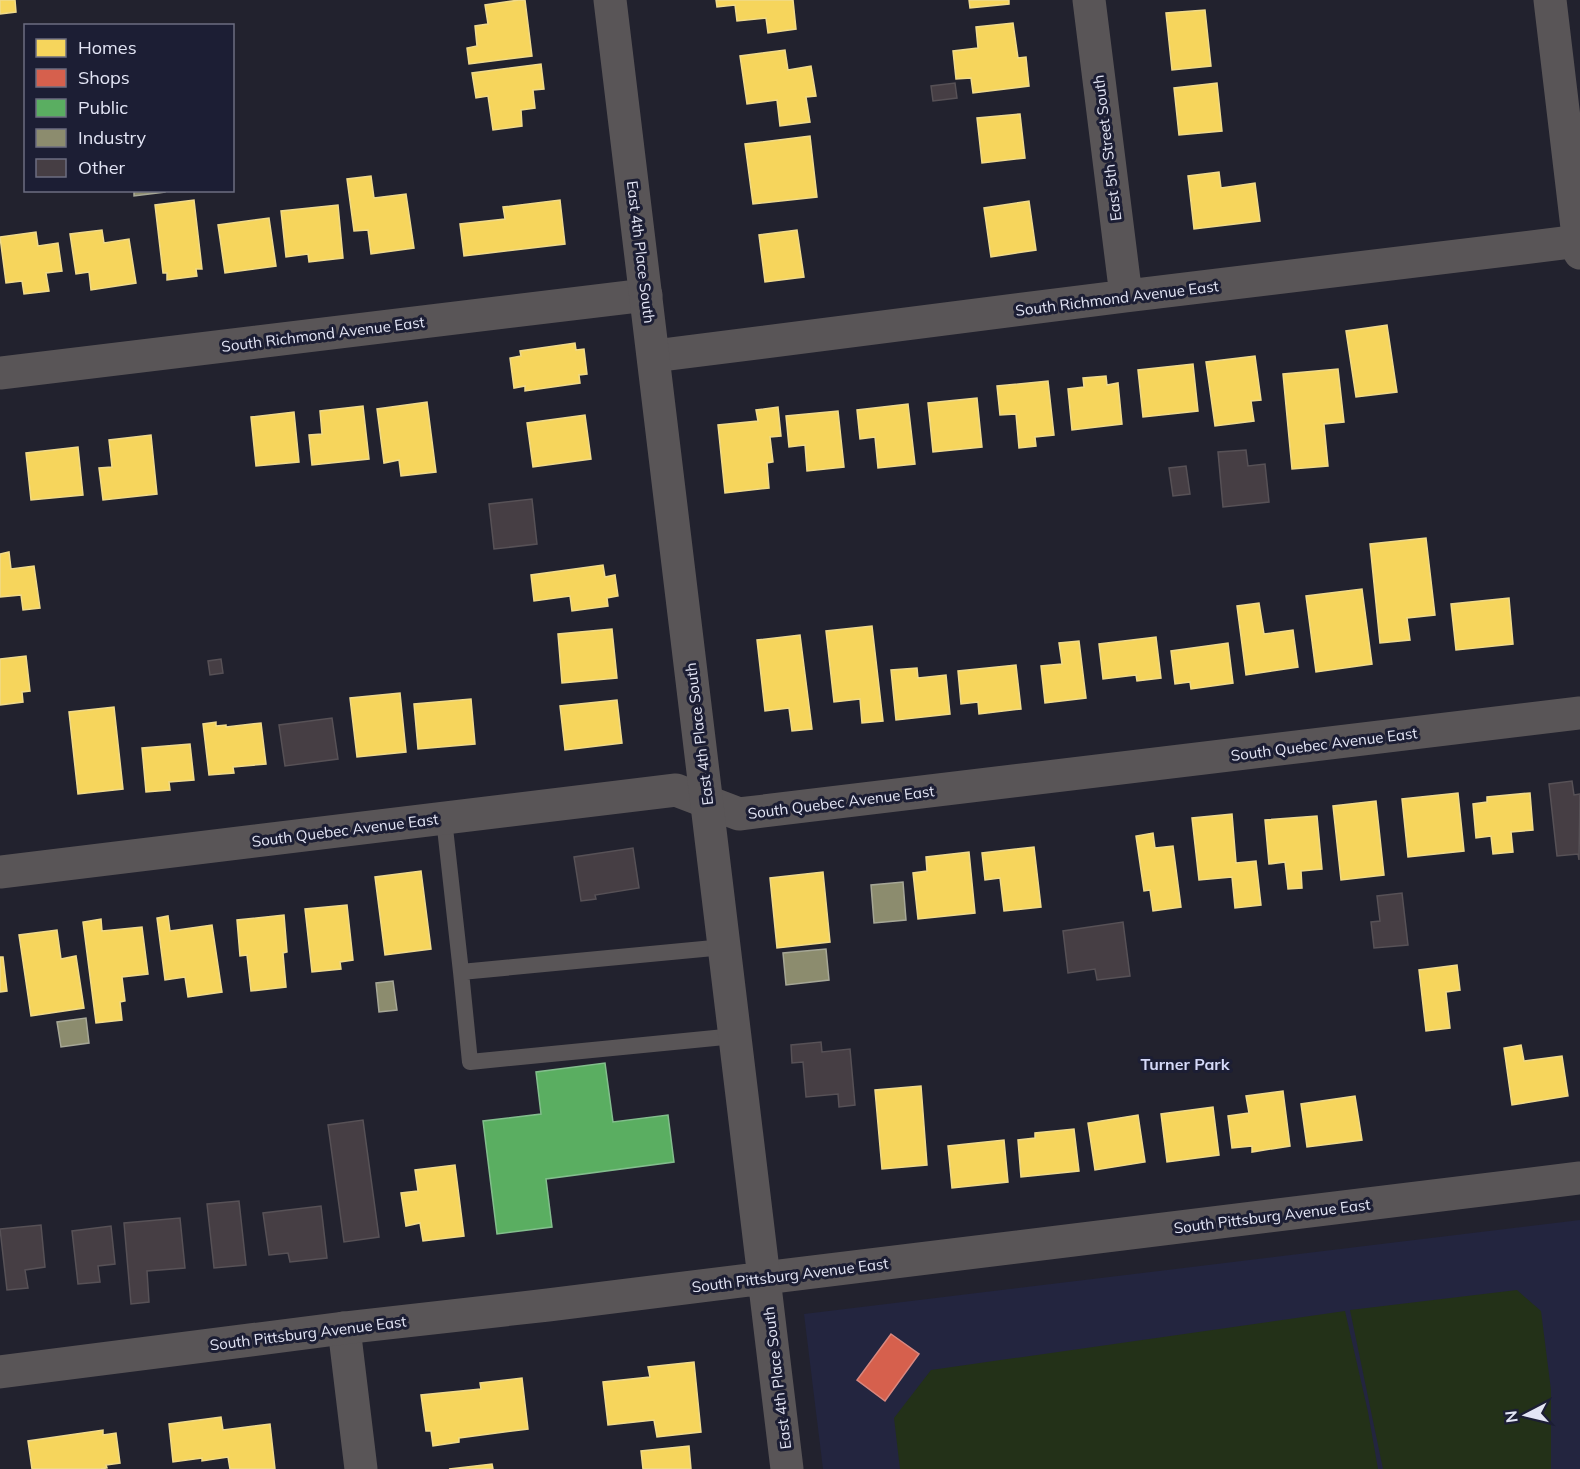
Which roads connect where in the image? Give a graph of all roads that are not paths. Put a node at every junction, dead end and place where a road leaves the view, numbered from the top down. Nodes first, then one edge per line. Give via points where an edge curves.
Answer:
1 (610, 0) edge
2 (1089, 0) edge
3 (1550, 0) edge
4 (1580, 245) edge
5 (646, 295) junction
6 (1125, 296) junction
7 (654, 356) junction
8 (0, 373) edge
9 (1580, 713) edge
10 (707, 801) junction
11 (444, 819) junction
12 (0, 872) edge
13 (724, 947) junction
14 (461, 972) junction
15 (735, 1036) junction
16 (1580, 1178) edge
17 (764, 1278) junction
18 (344, 1328) junction
19 (0, 1372) edge
20 (361, 1469) edge
21 (787, 1469) edge

1 - 5 street, East 4th Place South
2 - 6 street, East 5th Street South
3 - 4 street
4 - 6 street, South Richmond Avenue East
5 - 7 street, East 4th Place South
5 - 8 street, South Richmond Avenue East
6 - 7 street, South Richmond Avenue East
7 - 10 street, East 4th Place South
9 - 10 street, South Quebec Avenue East via 739,814
10 - 11 street, South Quebec Avenue East via 676,790
10 - 13 street, East 4th Place South
11 - 12 street, South Quebec Avenue East
11 - 14 lane
13 - 14 lane
13 - 15 street, East 4th Place South
14 - 15 lane via 470,1062
15 - 17 street, East 4th Place South
16 - 17 street, South Pittsburg Avenue East
17 - 18 street, South Pittsburg Avenue East
17 - 21 street, East 4th Place South
18 - 19 street, South Pittsburg Avenue East
18 - 20 street

